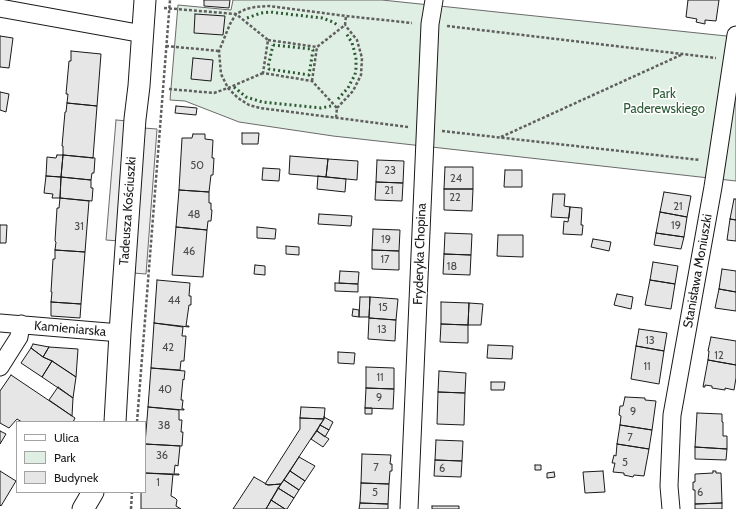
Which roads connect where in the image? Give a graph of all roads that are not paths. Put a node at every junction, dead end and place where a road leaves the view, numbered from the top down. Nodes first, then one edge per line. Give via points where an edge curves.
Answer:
1 (434, 0) edge
2 (144, 3) edge
3 (0, 8) edge
4 (736, 34) edge
5 (142, 39) junction
6 (0, 323) edge
7 (21, 324) junction
8 (120, 333) junction
9 (0, 366) edge
10 (114, 421) edge
11 (92, 493) edge
12 (83, 509) edge
13 (410, 509) edge
14 (671, 509) edge

1 - 13 street, Fryderyka Chopina via 430,24
2 - 5 street, Tadeusza Kościuszki
3 - 5 street
4 - 14 street, Stanisława Moniuszki via 712,194 672,415 669,486
5 - 8 street, Tadeusza Kościuszki
6 - 7 street, Kamieniarska
7 - 8 street, Kamieniarska
7 - 9 street, Kamieniarska via 19,337
8 - 10 street, Tadeusza Kościuszki
11 - 12 street

